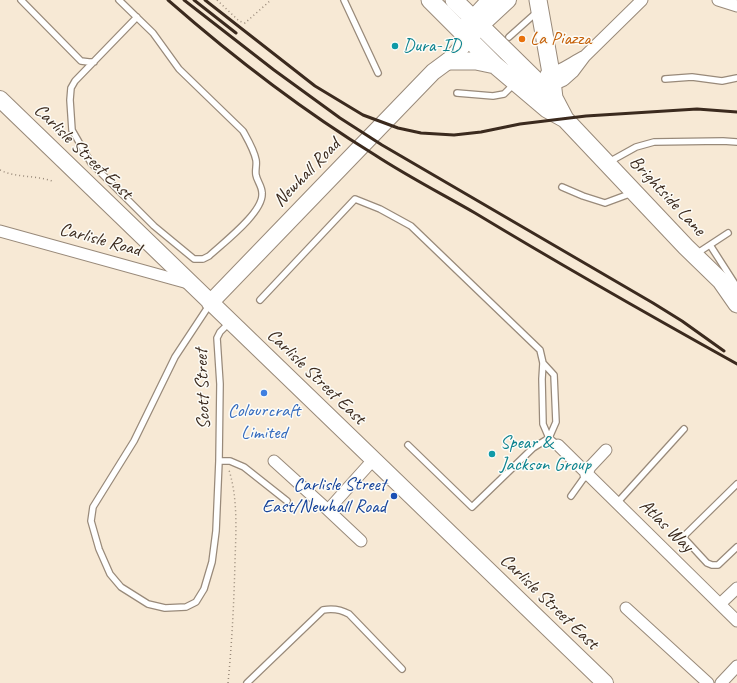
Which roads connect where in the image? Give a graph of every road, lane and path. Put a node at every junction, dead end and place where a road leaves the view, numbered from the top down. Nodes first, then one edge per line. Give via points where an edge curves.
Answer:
1 (21, 0) edge
2 (119, 0) edge
3 (217, 0) edge
4 (271, 0) edge
5 (344, 0) edge
6 (430, 0) edge
7 (454, 0) edge
8 (490, 0) edge
9 (508, 0) edge
10 (642, 0) edge
11 (718, 0) edge
12 (539, 5) edge
13 (737, 6) edge
14 (137, 17) junction
15 (471, 29) junction
16 (509, 37) dead end
17 (449, 61) junction
18 (94, 62) junction
19 (495, 65) junction
20 (433, 72) junction
21 (378, 73) dead end
22 (737, 78) edge
23 (665, 79) dead end
24 (522, 80) junction
25 (550, 86) junction
26 (457, 93) dead end
27 (0, 99) edge
28 (565, 119) junction
29 (737, 142) edge
30 (607, 163) junction
31 (0, 170) edge
32 (52, 181) dead end
33 (562, 187) dead end
34 (634, 192) junction
35 (0, 231) edge
36 (728, 233) dead end
37 (710, 245) junction
38 (694, 256) junction
39 (190, 283) junction
40 (737, 287) edge
41 (260, 300) dead end
42 (210, 303) junction
43 (737, 304) edge
44 (230, 322) junction
45 (543, 363) junction
46 (684, 429) dead end
47 (553, 442) junction
48 (408, 445) dead end
49 (606, 450) dead end
50 (373, 460) junction
51 (220, 461) junction
52 (227, 461) junction
53 (274, 461) dead end
54 (586, 475) junction
55 (737, 484) edge
56 (570, 496) dead end
57 (287, 501) dead end
58 (617, 504) junction
59 (328, 510) junction
60 (361, 541) dead end
61 (737, 548) edge
62 (737, 588) edge
63 (720, 604) junction
64 (626, 608) dead end
65 (737, 621) edge
66 (737, 666) edge
67 (402, 669) dead end
68 (228, 683) edge
69 (247, 683) edge
70 (605, 683) edge
71 (708, 683) edge
72 (721, 683) edge

1 - 18 lane via 80,60
2 - 14 lane
3 - 4 path via 239,21 245,23
5 - 21 lane
6 - 15 main road, Brightside Lane
7 - 15 main road, Brightside Lane
8 - 15 main road, Newhall Road
9 - 15 main road, Newhall Road
10 - 25 street
11 - 13 street
12 - 16 lane
12 - 25 main road
14 - 18 lane
14 - 18 lane via 153,33 179,69 244,131 256,160 256,175 263,194 259,207 210,256 194,259 154,226 91,163 72,130 70,100 71,88 75,81
15 - 17 main road, Newhall Road
15 - 19 main road, Brightside Lane
15 - 20 main road, Newhall Road via 445,52
15 - 24 main road, Brightside Lane
17 - 19 main road via 476,61
17 - 20 main road, Newhall Road
19 - 24 main road, Brightside Lane
20 - 42 main road, Newhall Road
22 - 23 lane via 722,81 692,77
24 - 25 main road, Brightside Lane
24 - 26 lane via 504,94 493,96
24 - 28 main road, Brightside Lane via 547,109
25 - 28 main road, Brightside Lane
27 - 39 main road, Carlisle Street East
28 - 30 main road, Brightside Lane
29 - 30 lane via 654,142 636,147
30 - 34 main road, Brightside Lane
31 - 32 path
33 - 34 lane via 605,203
34 - 38 main road, Brightside Lane
35 - 39 street, Carlisle Road
36 - 37 lane
37 - 38 lane
37 - 40 lane
38 - 43 main road, Brightside Lane via 721,281
39 - 42 main road, Carlisle Street East
41 - 45 lane via 355,199 411,226 540,350
42 - 44 main road, Carlisle Street East
42 - 51 lane, Scott Street via 176,357 134,441 93,507 91,521 99,549 110,574 121,587 148,604 165,608 186,607 196,602 204,589 212,562
44 - 50 main road, Carlisle Street East
44 - 51 lane, Scott Street via 217,338
45 - 47 lane via 543,424
45 - 47 lane via 554,375 556,422
46 - 58 lane
47 - 48 lane via 533,448 472,507
47 - 54 street, Atlas Way
49 - 54 street
50 - 59 street
50 - 70 main road, Carlisle Street East
51 - 52 lane
52 - 57 lane via 244,467
52 - 68 path via 233,481 236,522 233,635
53 - 59 street
54 - 56 lane
54 - 58 street, Atlas Way
55 - 61 lane via 683,537 707,563 712,565 718,565
58 - 63 street, Atlas Way
59 - 60 street
62 - 63 street
63 - 65 street, Atlas Way
64 - 71 street
66 - 72 street
67 - 69 lane via 349,614 340,609 331,609 323,610

